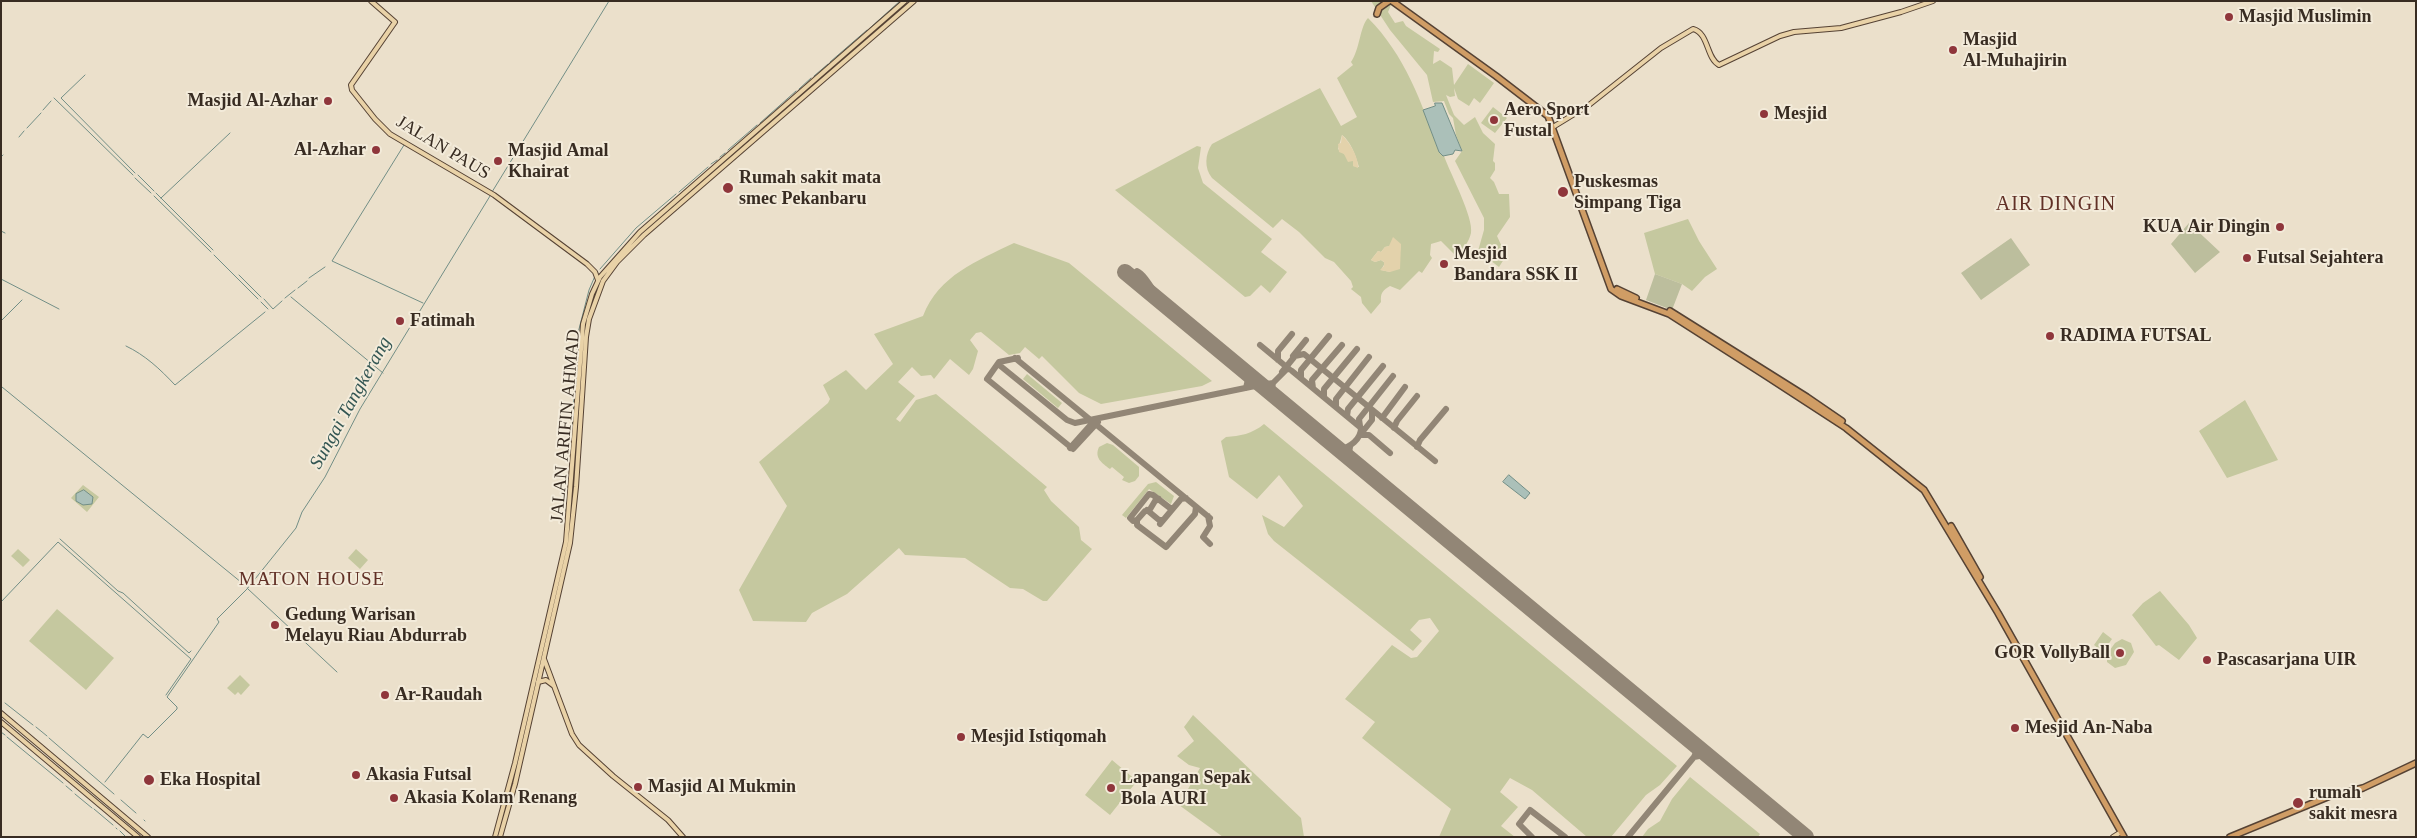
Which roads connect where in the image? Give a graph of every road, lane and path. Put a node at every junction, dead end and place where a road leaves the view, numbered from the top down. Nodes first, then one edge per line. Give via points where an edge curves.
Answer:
1 (371, 1) edge
2 (905, 1) edge
3 (914, 1) edge
4 (1391, 1) edge
5 (1398, 1) edge
6 (1933, 1) edge
7 (1377, 14) dead end
8 (1414, 14) junction
9 (855, 46) junction
10 (858, 51) junction
11 (1554, 126) junction
12 (761, 131) junction
13 (652, 225) junction
14 (605, 271) junction
15 (595, 272) junction
16 (598, 280) junction
17 (578, 422) junction
18 (557, 590) junction
19 (543, 658) junction
20 (538, 682) junction
21 (554, 686) junction
22 (1, 713) edge
23 (1, 722) edge
24 (517, 763) junction
25 (2416, 763) edge
26 (70, 772) junction
27 (67, 777) junction
28 (2124, 835) edge
29 (138, 837) edge
30 (148, 837) edge
31 (495, 837) edge
32 (500, 837) edge
33 (683, 837) edge
34 (2113, 837) edge
35 (2230, 837) edge

1 - 15 main road, JALAN PAUS via 395,23 353,80 352,90 374,119 390,134 494,195
2 - 9 main road, JALAN ARIFIN AHMAD
3 - 10 main road, JALAN ARIFIN AHMAD
4 - 7 highway via 1379,8
4 - 8 highway
5 - 8 highway
6 - 11 main road via 1841,28 1780,36 1719,65 1701,34 1693,29 1661,48 1589,105
8 - 11 highway via 1544,108 1553,119
9 - 10 main road
9 - 12 main road, JALAN ARIFIN AHMAD
10 - 12 main road, JALAN ARIFIN AHMAD
11 - 28 highway via 1612,286 1662,307 1807,397 1924,486
12 - 13 main road, JALAN ARIFIN AHMAD
13 - 14 main road, JALAN ARIFIN AHMAD via 626,246
13 - 17 main road, JALAN ARIFIN AHMAD via 617,262 596,297 586,337
14 - 15 main road
14 - 16 main road, JALAN ARIFIN AHMAD
15 - 16 main road
16 - 17 main road, JALAN ARIFIN AHMAD via 582,329
17 - 18 main road, JALAN ARIFIN AHMAD via 570,543
18 - 19 main road, JALAN ARIFIN AHMAD
18 - 24 main road, JALAN ARIFIN AHMAD
19 - 20 main road, JALAN ARIFIN AHMAD
19 - 21 main road
20 - 21 main road via 546,680
20 - 24 main road, JALAN ARIFIN AHMAD
21 - 33 main road via 579,745 668,820
22 - 26 main road
23 - 27 main road
24 - 31 main road, JALAN ARIFIN AHMAD
24 - 32 main road, JALAN ARIFIN AHMAD
25 - 35 highway via 2363,788 2330,796
26 - 27 main road
26 - 30 main road
27 - 29 main road
28 - 34 main road

